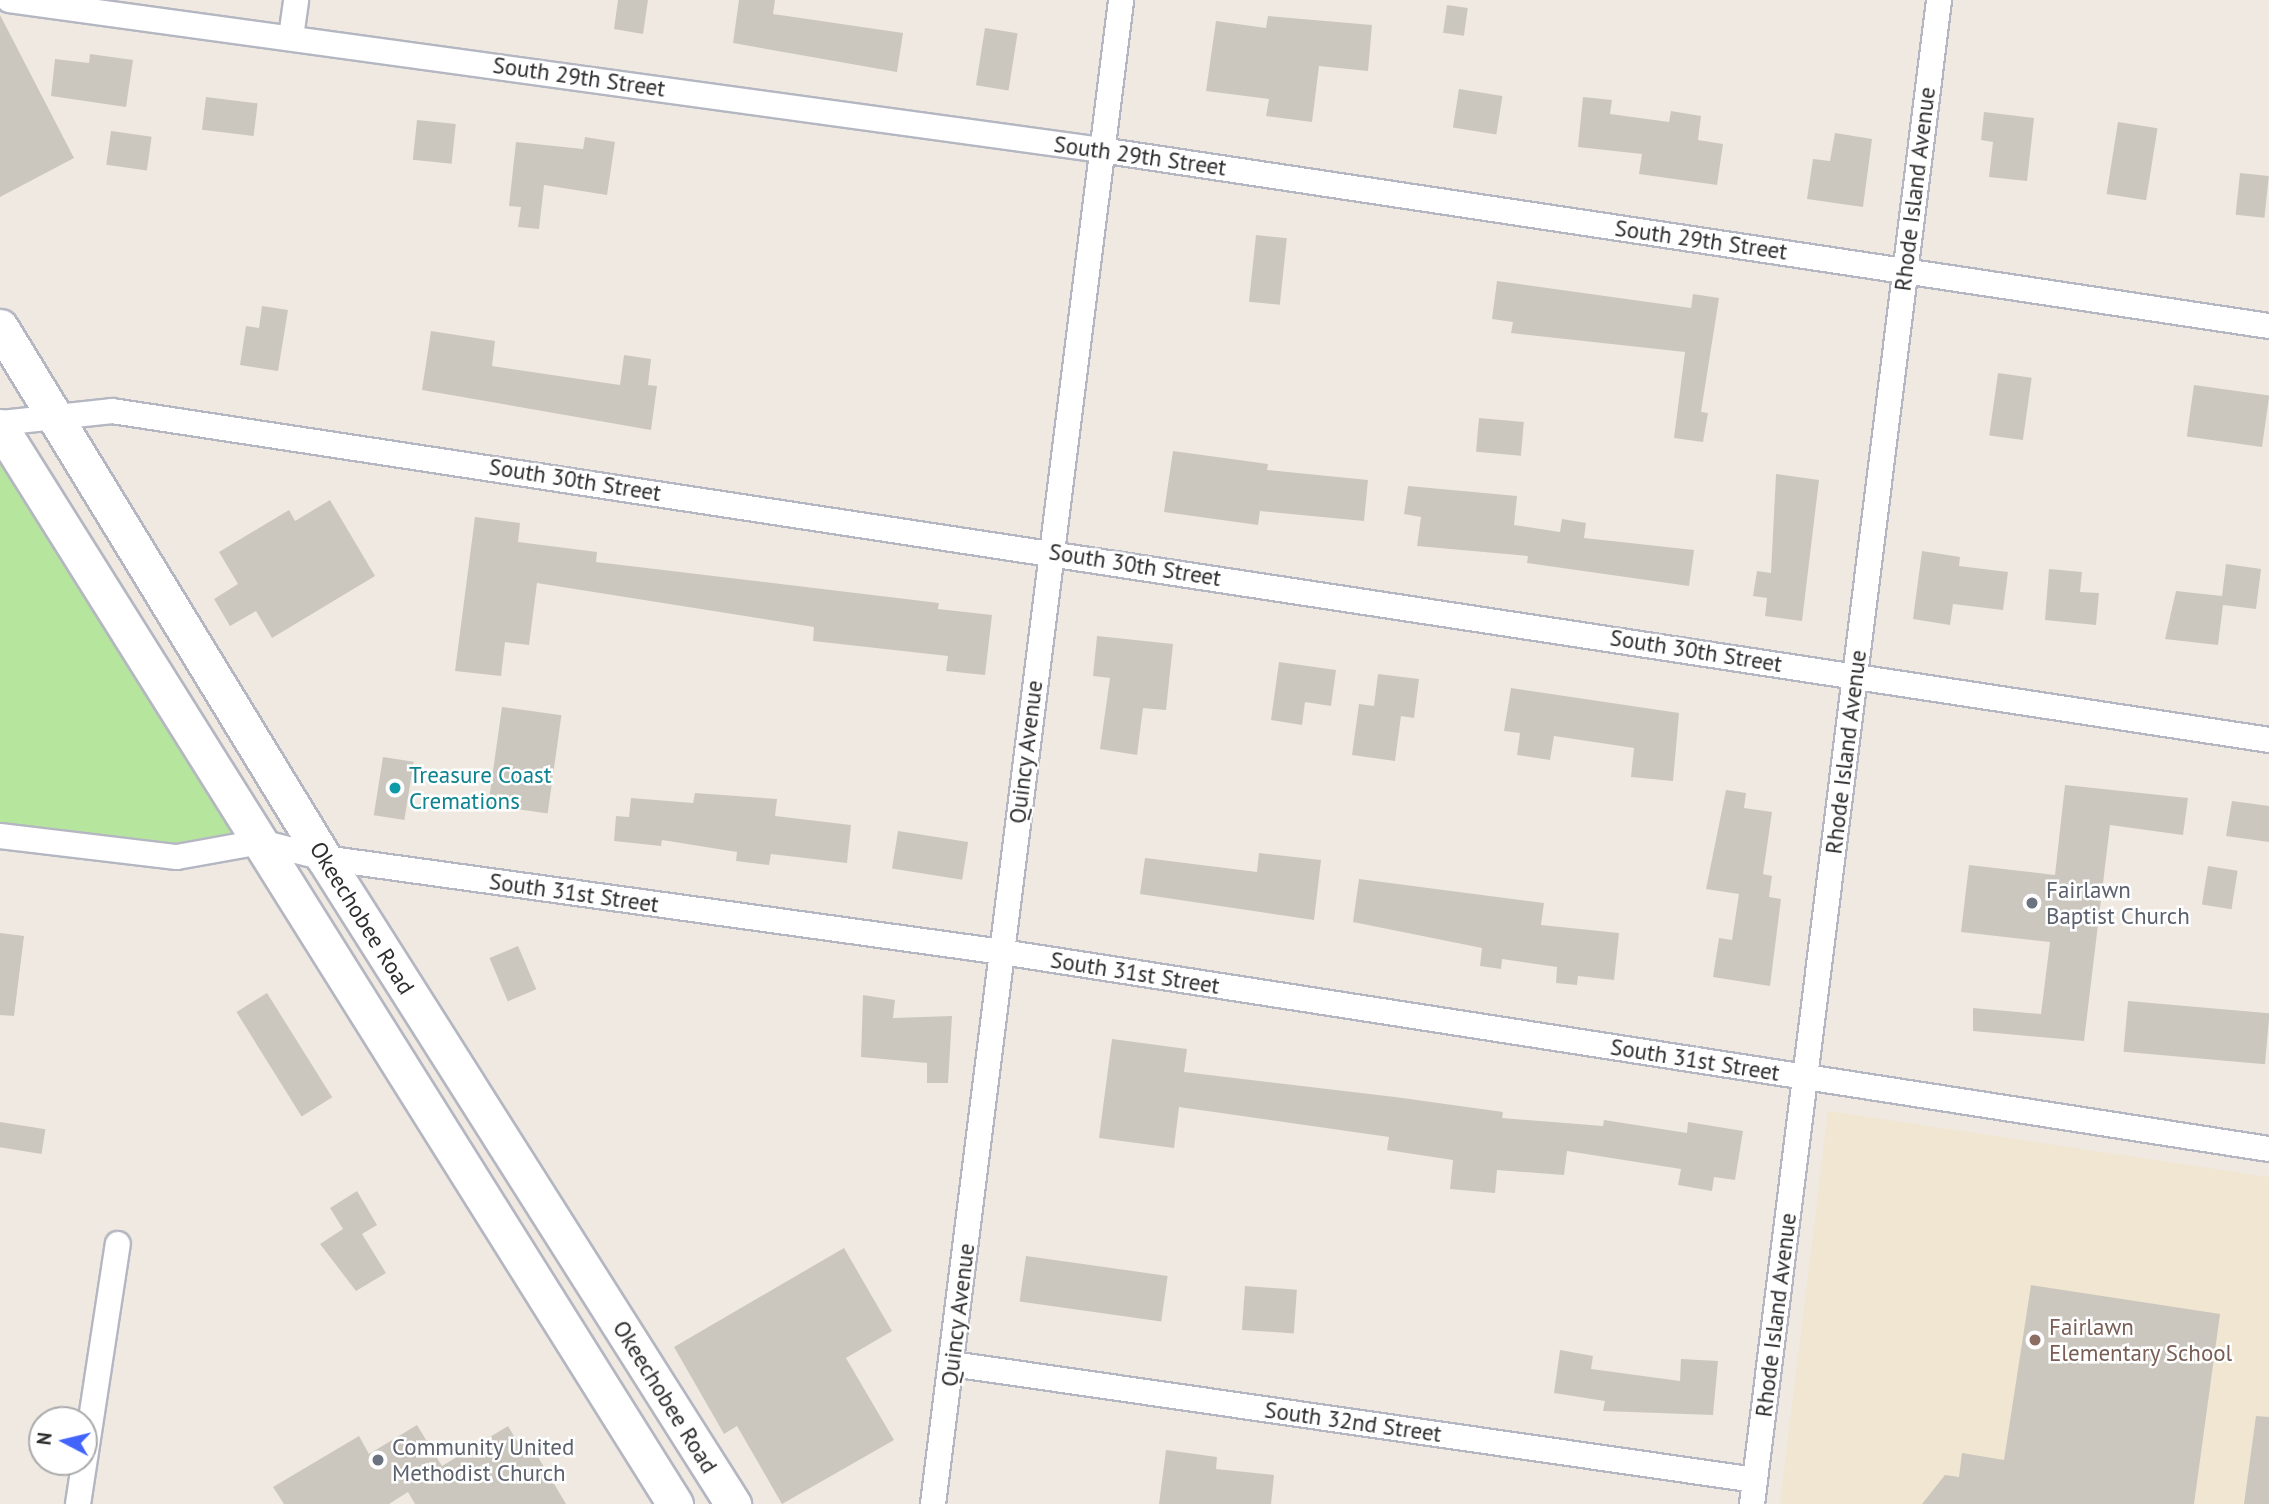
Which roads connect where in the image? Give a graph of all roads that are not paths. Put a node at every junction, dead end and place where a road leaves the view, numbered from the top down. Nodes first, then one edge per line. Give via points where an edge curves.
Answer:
1 (9, 0) edge
2 (296, 0) edge
3 (1121, 0) edge
4 (1939, 0) edge
5 (291, 37) junction
6 (1101, 150) junction
7 (1905, 273) junction
8 (2269, 326) edge
9 (0, 327) edge
10 (56, 417) junction
11 (0, 425) edge
12 (1049, 551) junction
13 (1856, 675) junction
14 (2269, 740) edge
15 (0, 836) edge
16 (260, 842) junction
17 (324, 858) junction
18 (1002, 953) junction
19 (1804, 1077) junction
20 (2269, 1149) edge
21 (118, 1244) dead end
22 (952, 1364) junction
23 (1754, 1492) edge
24 (78, 1504) edge
25 (675, 1504) edge
26 (733, 1504) edge
27 (933, 1504) edge

1 - 5 street, South 29th Street
2 - 5 street
3 - 6 street, Quincy Avenue
4 - 7 street, Rhode Island Avenue
5 - 6 street, South 29th Street
6 - 7 street, South 29th Street
6 - 12 street, Quincy Avenue
7 - 8 street, South 29th Street
7 - 13 street, Rhode Island Avenue
9 - 10 main road, Okeechobee Road
10 - 11 street, South 30th Street
10 - 12 street, South 30th Street via 112,411
10 - 17 main road, Okeechobee Road
11 - 16 main road, Okeechobee Road
12 - 13 street, South 30th Street
12 - 18 street, Quincy Avenue
13 - 14 street, South 30th Street
13 - 19 street, Rhode Island Avenue
15 - 16 street, South 31st Street via 177,857
16 - 17 street, South 31st Street
16 - 25 main road, Okeechobee Road
17 - 18 street, South 31st Street
17 - 26 main road, Okeechobee Road
18 - 19 street, South 31st Street
18 - 22 street, Quincy Avenue
19 - 20 street, South 31st Street
19 - 23 street, Rhode Island Avenue
21 - 24 street
22 - 23 street, South 32nd Street
22 - 27 street, Quincy Avenue

